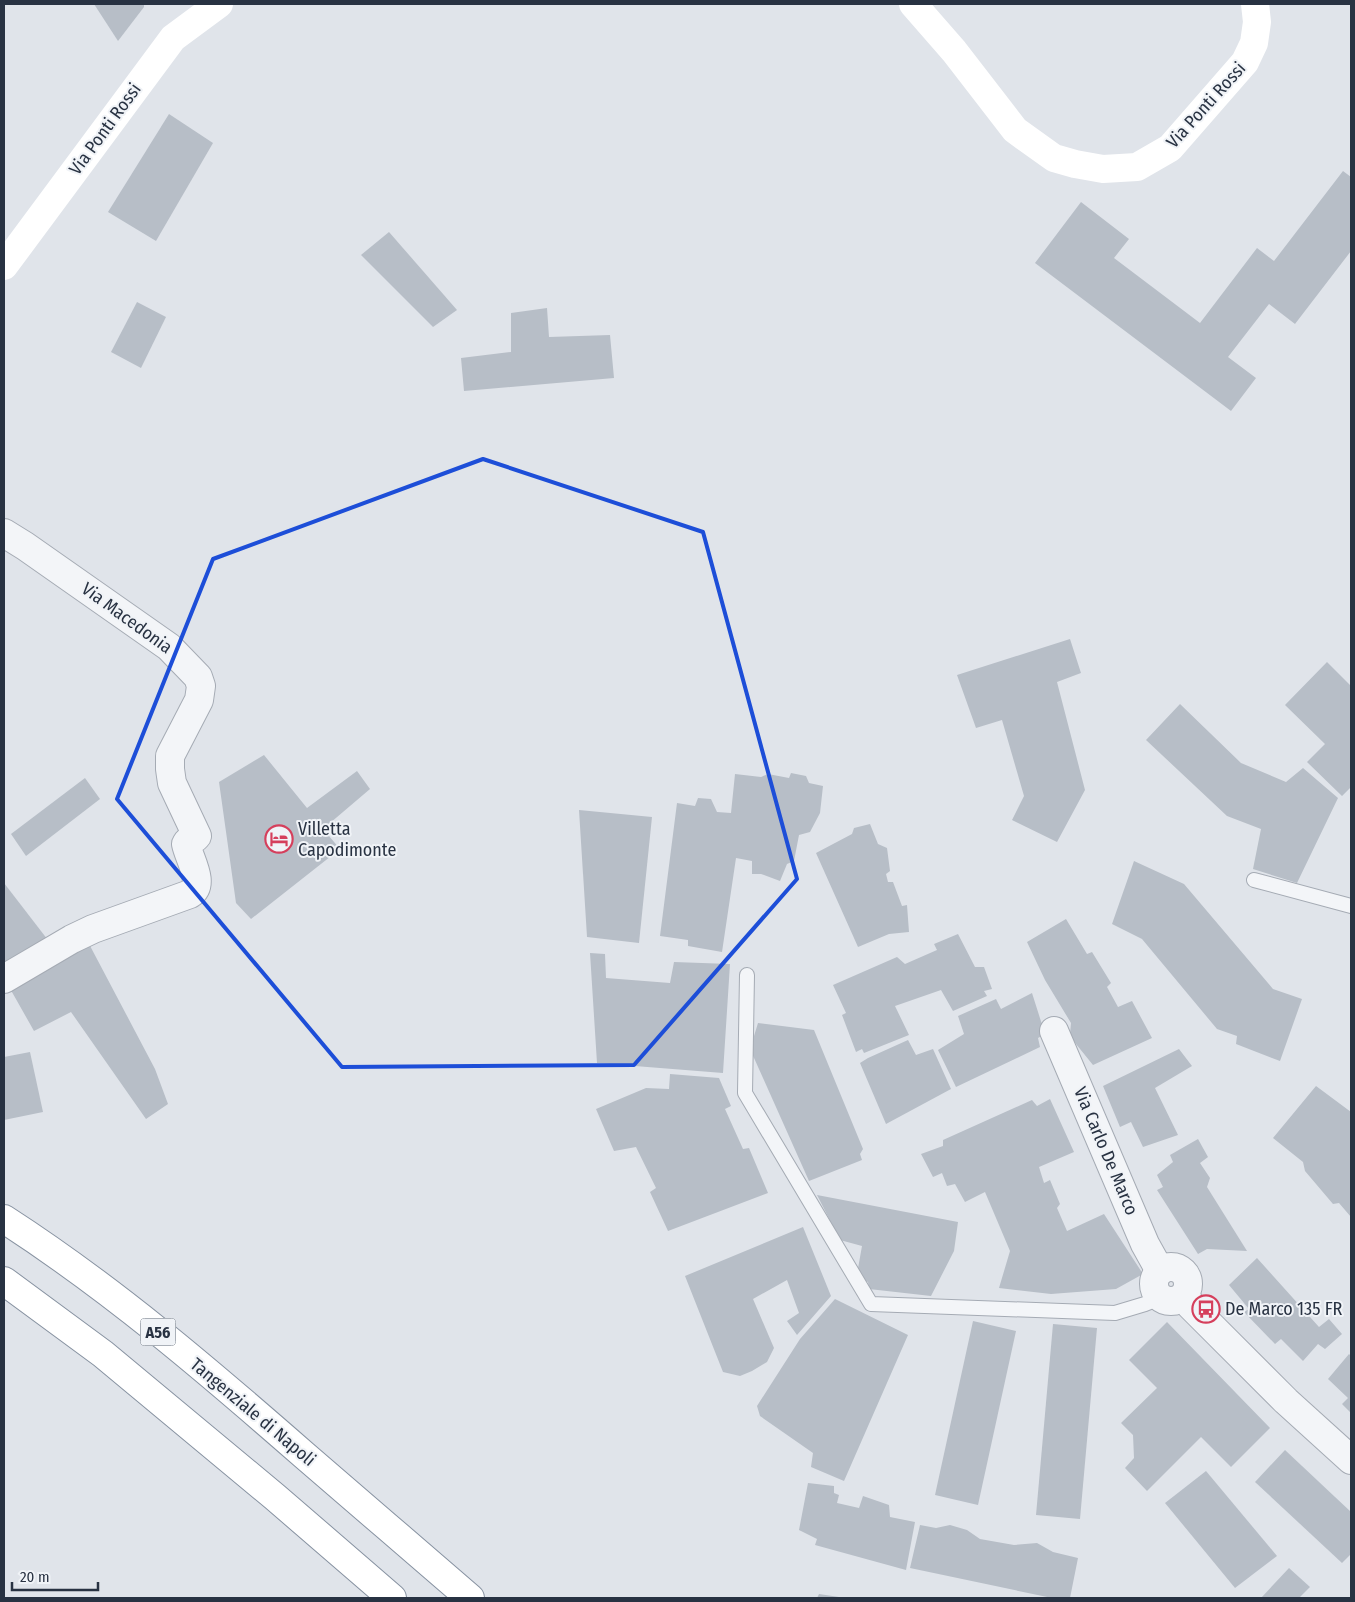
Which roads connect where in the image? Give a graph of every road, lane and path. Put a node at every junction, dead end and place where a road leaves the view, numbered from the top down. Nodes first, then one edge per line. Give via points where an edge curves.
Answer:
1 (218, 4) edge
2 (913, 4) edge
3 (1255, 4) edge
4 (4, 266) edge
5 (4, 533) edge
6 (1254, 880) dead end
7 (1351, 906) edge
8 (747, 975) dead end
9 (4, 980) edge
10 (1054, 1031) dead end
11 (4, 1219) edge
12 (4, 1281) edge
13 (1178, 1300) junction
14 (1351, 1460) edge
15 (392, 1598) edge
16 (470, 1598) edge

1 - 4 main road, Via Ponti Rossi via 173,38
2 - 3 main road, Via Ponti Rossi via 954,50 1015,130 1054,158 1103,169 1137,167 1170,148 1245,62 1254,43
5 - 9 street, Via Macedonia via 169,647 198,677 201,686 199,700 170,756 172,783 196,836 186,844 197,887 190,894 93,929
6 - 7 lane
8 - 13 lane via 745,1093 871,1304 1116,1313 1145,1304
10 - 13 street, Via Carlo De Marco via 1145,1244 1160,1271 1171,1267 1184,1273 1189,1284
11 - 16 main road, Tangenziale di Napoli / A56 via 132,1311 245,1403
12 - 15 main road via 103,1354
13 - 14 street

